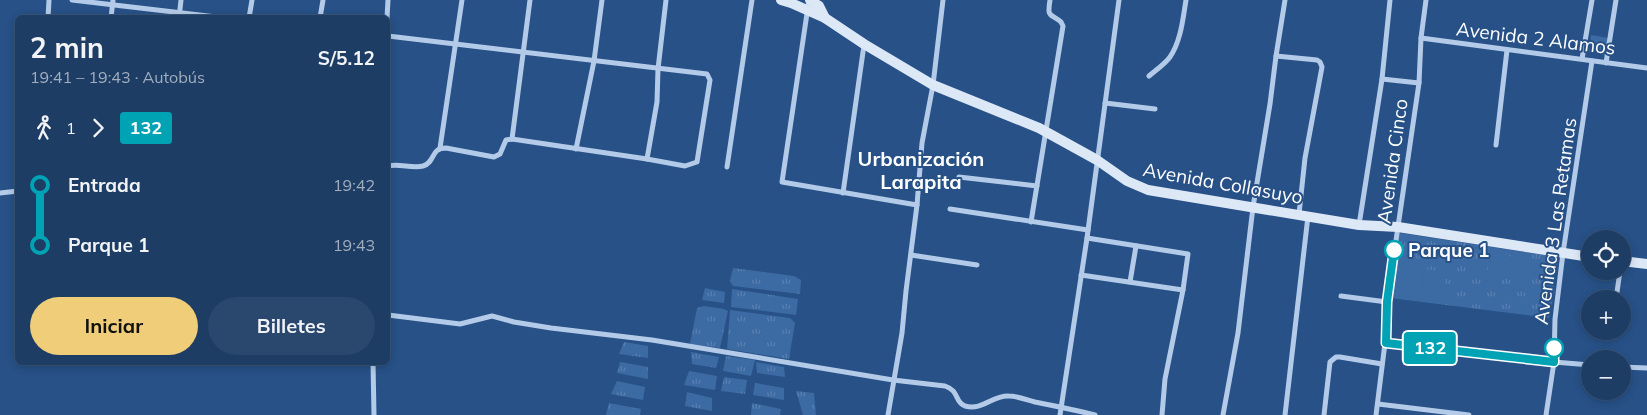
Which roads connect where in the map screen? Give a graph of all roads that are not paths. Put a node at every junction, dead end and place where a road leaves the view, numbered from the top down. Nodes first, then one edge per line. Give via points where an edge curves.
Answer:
1 (49, 0) edge
2 (72, 0) edge
3 (181, 0) edge
4 (252, 0) edge
5 (323, 0) edge
6 (388, 0) edge
7 (462, 0) edge
8 (530, 0) edge
9 (602, 0) edge
10 (666, 0) edge
11 (752, 0) edge
12 (781, 0) edge
13 (809, 0) edge
14 (943, 0) edge
15 (1050, 0) edge
16 (1119, 0) edge
17 (1186, 0) edge
18 (1286, 0) edge
19 (1390, 0) edge
20 (1426, 0) edge
21 (1592, 0) edge
22 (1616, 0) edge
23 (113, 3) edge
24 (803, 9) junction
25 (48, 15) edge
26 (179, 15) edge
27 (250, 15) edge
28 (320, 15) edge
29 (387, 15) edge
30 (826, 18) junction
31 (390, 36) edge
32 (1421, 38) junction
33 (455, 44) junction
34 (864, 44) junction
35 (1507, 50) junction
36 (522, 53) junction
37 (1276, 56) junction
38 (1582, 60) junction
39 (594, 61) junction
40 (1592, 61) junction
41 (1606, 63) junction
42 (1647, 68) edge
43 (658, 69) junction
44 (1149, 76) dead end
45 (1382, 79) junction
46 (1419, 83) junction
47 (933, 85) junction
48 (1105, 103) junction
49 (1155, 109) dead end
50 (1046, 132) junction
51 (512, 139) junction
52 (1496, 145) dead end
53 (440, 148) junction
54 (576, 148) junction
55 (648, 159) junction
56 (1097, 160) junction
57 (390, 166) edge
58 (727, 167) dead end
59 (959, 178) dead end
60 (1036, 186) junction
61 (15, 191) edge
62 (0, 193) edge
63 (843, 193) junction
64 (918, 205) junction
65 (1253, 206) junction
66 (950, 209) dead end
67 (1303, 215) junction
68 (1031, 222) junction
69 (1359, 225) junction
70 (1398, 227) junction
71 (1088, 230) junction
72 (1087, 238) junction
73 (1136, 246) junction
74 (1563, 253) junction
75 (911, 255) junction
76 (1581, 256) edge
77 (1631, 262) edge
78 (1647, 264) edge
79 (977, 265) dead end
80 (1082, 275) junction
81 (1130, 282) junction
82 (1183, 290) junction
83 (1341, 296) dead end
84 (1387, 302) junction
85 (390, 315) edge
86 (1386, 343) junction
87 (1554, 362) junction
88 (1382, 364) junction
89 (1581, 364) edge
90 (373, 365) edge
91 (1631, 367) edge
92 (1647, 368) edge
93 (893, 380) junction
94 (1378, 404) junction
95 (1061, 407) junction
96 (374, 415) edge
97 (888, 415) edge
98 (1060, 415) edge
99 (1095, 415) edge
100 (1162, 415) edge
101 (1223, 415) edge
102 (1285, 415) edge
103 (1324, 415) edge
104 (1376, 415) edge
105 (1469, 415) edge
106 (1546, 415) edge

1 - 25 street
2 - 23 street
3 - 26 street
4 - 27 street
5 - 28 street
6 - 29 street
7 - 33 street
8 - 36 street
9 - 39 street
10 - 43 street
11 - 58 street
12 - 24 street
13 - 24 street
13 - 30 street, Avenida Collasuyo
14 - 47 street
15 - 50 street via 1049,14 1063,26
16 - 48 street
17 - 44 street via 1175,48
18 - 37 street
19 - 45 street
20 - 32 street, Avenida Cinco
21 - 38 street
22 - 41 street
23 - 26 street
24 - 30 street
24 - 63 street via 782,182
30 - 34 street, Avenida Collasuyo
31 - 33 street
32 - 35 street, Avenida 2 Alamos
32 - 46 street, Avenida Cinco
33 - 36 street
33 - 53 street
34 - 47 street, Avenida Collasuyo
34 - 63 street
35 - 38 street, Avenida 2 Alamos
35 - 52 street
36 - 39 street
36 - 51 street
37 - 65 street
37 - 67 street via 1317,60 1322,67 1305,158
38 - 40 street, Avenida 2 Alamos
39 - 43 street
39 - 54 street
40 - 41 street, Avenida 2 Alamos
40 - 74 street, Avenida 3 Las Retamas
41 - 42 street, Avenida 2 Alamos
43 - 55 street via 657,102
43 - 55 street via 707,74 710,80 697,162 685,166
45 - 46 street
45 - 69 street
46 - 70 street, Avenida Cinco
47 - 50 street, Avenida Collasuyo
47 - 64 street via 922,143
48 - 49 street
48 - 56 street
50 - 56 street, Avenida Collasuyo
50 - 60 street
51 - 53 street via 506,140 500,154 494,157
51 - 54 street
53 - 57 street via 430,162 421,167
54 - 55 street
56 - 65 street, Avenida Collasuyo via 1127,182 1148,190
56 - 71 street
59 - 60 street
60 - 68 street
61 - 62 street
63 - 64 street
64 - 75 street
65 - 67 street, Avenida Collasuyo
65 - 101 street via 1238,333
66 - 68 street
67 - 69 street, Avenida Collasuyo
67 - 102 street
68 - 71 street
69 - 70 street, Avenida Collasuyo
70 - 74 street, Avenida Collasuyo
70 - 84 street, Avenida Cinco
71 - 72 street
72 - 73 street
72 - 80 street
73 - 81 street
73 - 82 street via 1188,254
74 - 76 street, Avenida Collasuyo
74 - 87 street, Avenida 3 Las Retamas via 1555,319
75 - 79 street
75 - 93 street
77 - 78 street
80 - 81 street
80 - 95 street
81 - 82 street
82 - 100 street via 1165,379
83 - 84 street
84 - 86 street, Avenida Cinco
85 - 93 street via 460,324 492,316 551,328 652,340
86 - 87 street
86 - 88 street, Avenida Cinco
87 - 89 street
87 - 106 street, Avenida 3 Las Retamas
88 - 94 street, Avenida Cinco
88 - 103 street via 1340,357 1332,359
90 - 96 street
91 - 92 street
93 - 95 street via 952,388 965,406 978,407 992,399 1008,396
93 - 97 street
94 - 104 street, Avenida Cinco
94 - 105 street
95 - 98 street
95 - 99 street

